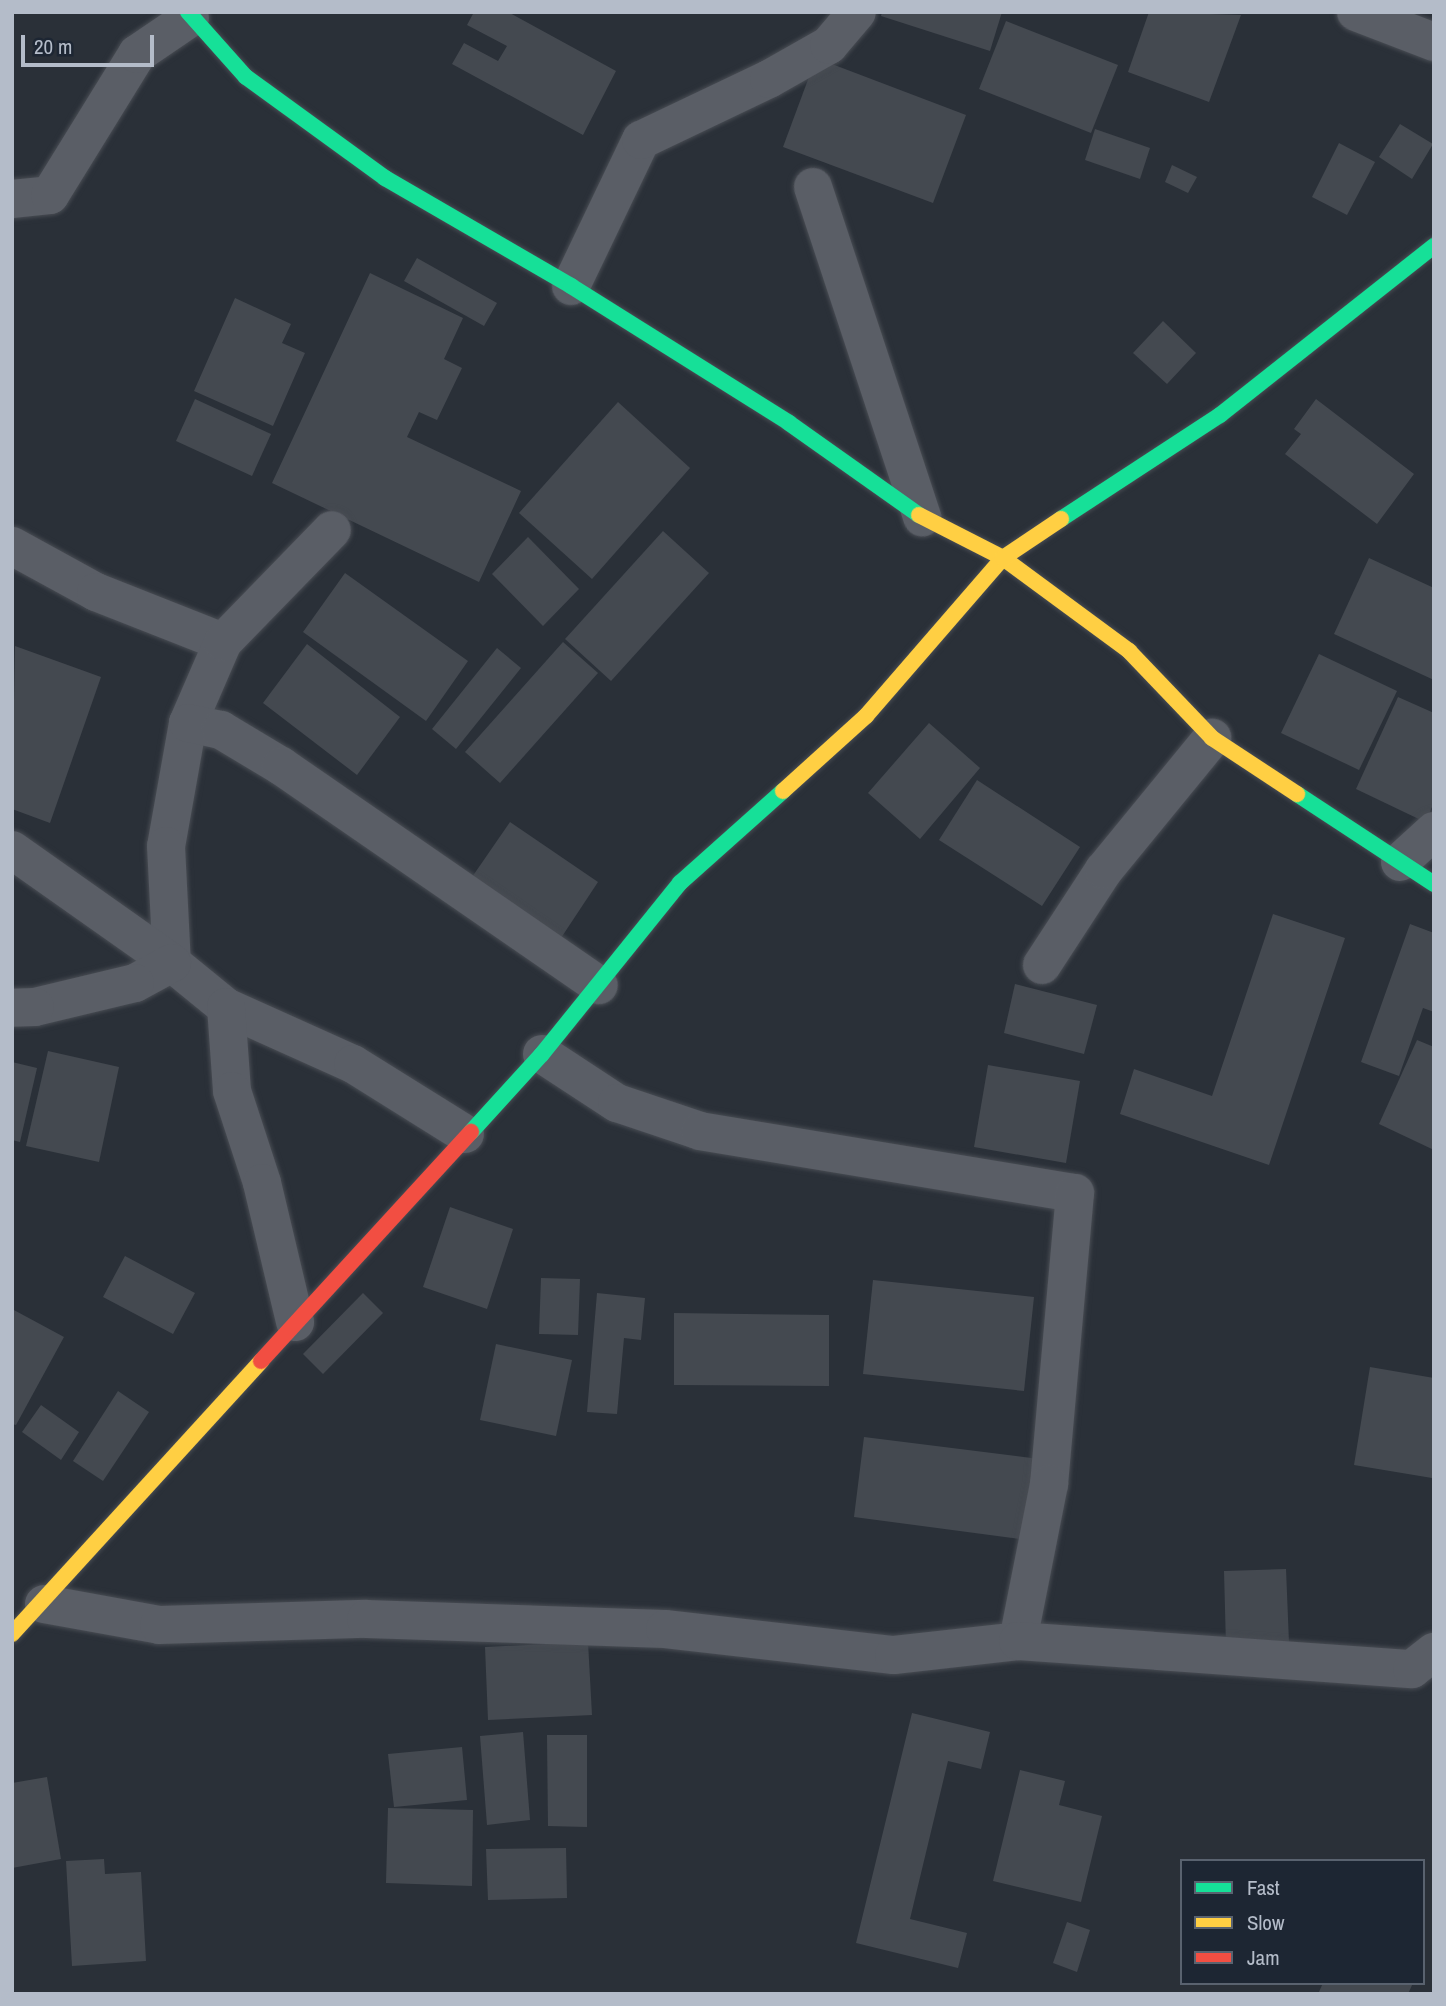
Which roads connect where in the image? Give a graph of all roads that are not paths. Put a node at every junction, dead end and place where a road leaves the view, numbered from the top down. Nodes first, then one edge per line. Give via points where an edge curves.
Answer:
1 (857, 12) edge
2 (1356, 12) edge
3 (189, 15) edge
4 (1434, 43) edge
5 (813, 187) dead end
6 (12, 200) edge
7 (1434, 246) edge
8 (571, 286) junction
9 (922, 517) junction
10 (332, 530) dead end
11 (12, 546) edge
12 (1003, 558) junction
13 (223, 642) junction
14 (188, 723) junction
15 (1212, 738) junction
16 (1434, 831) edge
17 (12, 850) edge
18 (1399, 862) junction
19 (1434, 884) edge
20 (172, 963) junction
21 (1042, 965) dead end
22 (599, 985) junction
23 (226, 1007) junction
24 (12, 1008) edge
25 (542, 1054) junction
26 (465, 1134) junction
27 (295, 1322) junction
28 (44, 1604) junction
29 (12, 1634) edge
30 (1018, 1641) junction
31 (1434, 1652) edge

1 - 8 street via 829,45 641,140
2 - 4 street
3 - 6 street via 136,54 50,195
3 - 8 street via 246,78 385,178
5 - 9 street
7 - 12 street via 1220,415
8 - 9 street via 789,423
9 - 12 street
10 - 13 street
11 - 13 street via 96,592
12 - 15 street via 1129,651
12 - 22 street via 866,716 680,883
13 - 14 street
14 - 20 street via 166,846
14 - 22 street via 221,730 281,766
15 - 18 street
15 - 21 street via 1104,870
16 - 18 street
17 - 20 street
18 - 19 street
20 - 23 street
20 - 24 street via 135,983 35,1007
22 - 25 street
23 - 26 street via 352,1065
23 - 27 street via 232,1091 262,1183
25 - 26 street
25 - 30 street via 617,1103 701,1131 1074,1193 1049,1484
26 - 27 street
27 - 28 street
28 - 29 street
28 - 30 street via 159,1625 366,1619 665,1629 894,1655
30 - 31 street via 1412,1669

